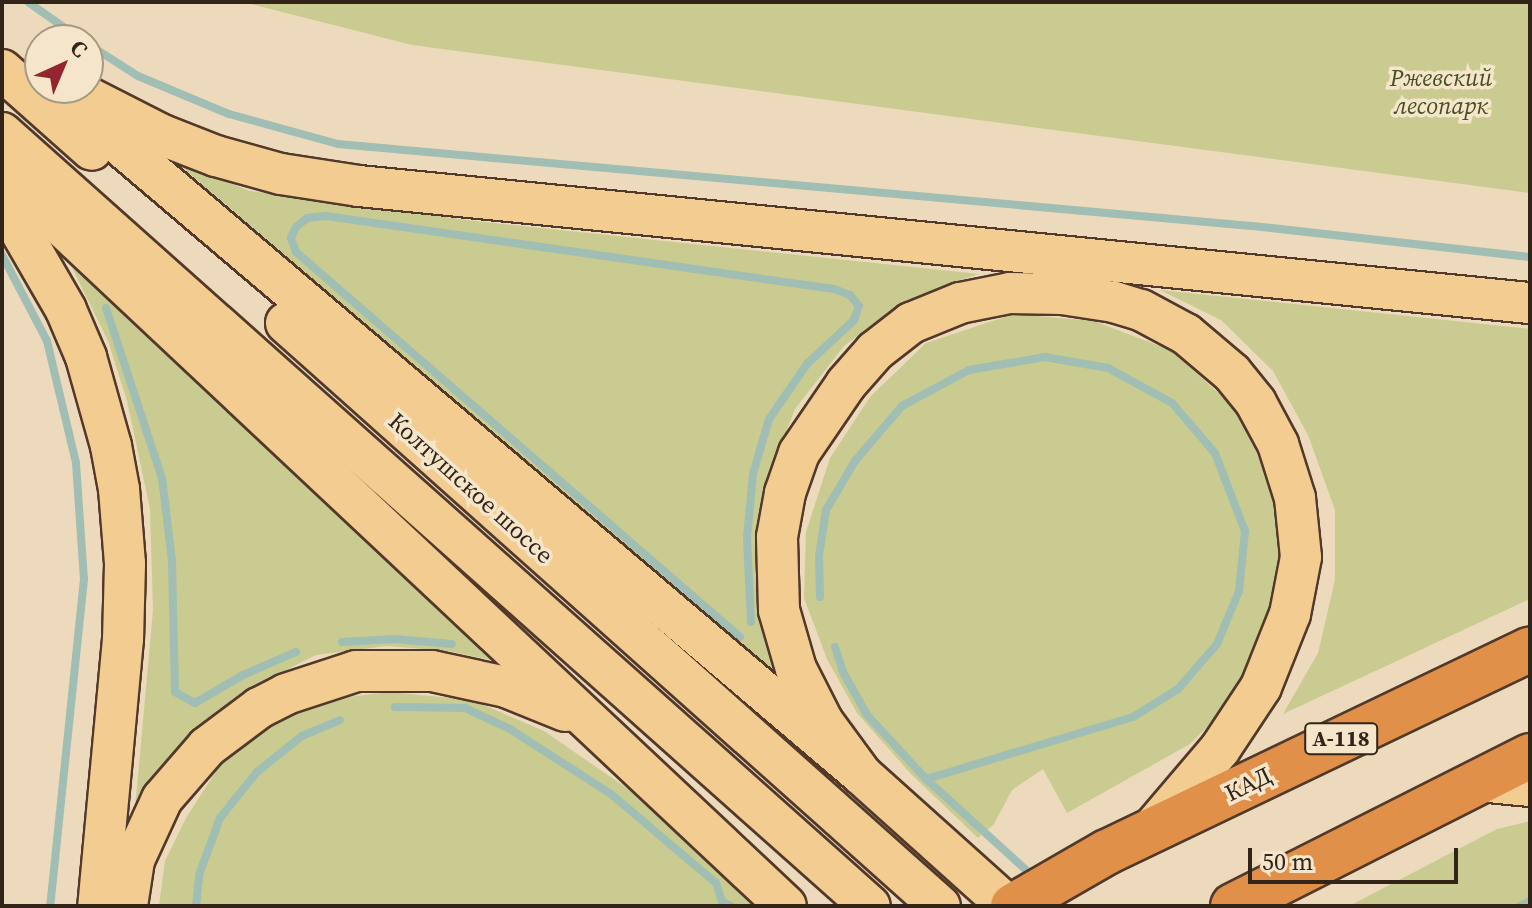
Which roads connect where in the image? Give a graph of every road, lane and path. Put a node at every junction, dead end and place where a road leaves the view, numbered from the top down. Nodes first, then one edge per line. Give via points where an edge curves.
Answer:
1 (2, 38) edge
2 (2, 49) edge
3 (24, 55) edge
4 (24, 66) edge
5 (2, 70) edge
6 (72, 104) edge
7 (101, 104) edge
8 (2, 133) edge
9 (2, 170) edge
10 (2, 199) edge
11 (1530, 303) edge
12 (1530, 649) edge
13 (584, 719) junction
14 (1530, 756) edge
15 (862, 775) junction
16 (1478, 781) junction
17 (1530, 786) edge
18 (1151, 830) junction
19 (98, 906) edge
20 (127, 906) edge
21 (786, 906) edge
22 (870, 906) edge
23 (940, 906) edge
24 (1011, 906) edge
25 (1233, 906) edge

1 - 3 main road
2 - 4 main road
5 - 23 main road, Колтушское шоссе
6 - 15 main road
7 - 11 main road via 216,156 281,174 359,186
8 - 22 main road, Колтушское шоссе
9 - 13 main road
10 - 19 main road via 66,310 86,357 119,489 123,639
12 - 18 highway, КАД / А-118
13 - 20 main road via 506,687 432,671 356,671 286,694 207,747 162,799 134,860
13 - 21 main road
14 - 16 highway
15 - 18 main road via 823,722 796,669 779,610 779,525 799,453 846,384 875,351 911,323 960,303 1010,293 1114,302 1186,334 1232,373 1256,403 1278,444 1295,498 1301,557 1290,614 1261,687 1220,749
15 - 24 main road
16 - 17 main road
16 - 25 highway
18 - 24 highway, КАД / А-118

